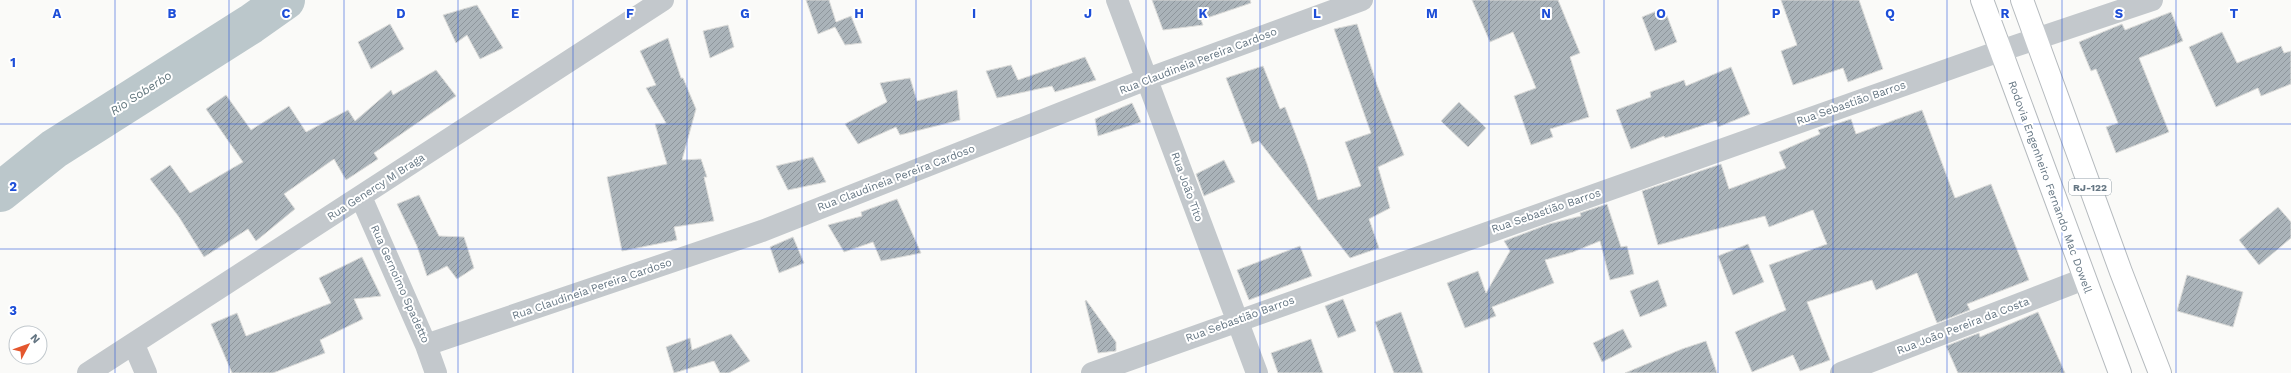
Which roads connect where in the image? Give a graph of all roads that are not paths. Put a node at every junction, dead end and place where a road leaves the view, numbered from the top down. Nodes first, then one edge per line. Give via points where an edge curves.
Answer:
1 (663, 0) edge
2 (1117, 0) edge
3 (1362, 0) edge
4 (1982, 0) edge
5 (2022, 0) edge
6 (2152, 0) edge
7 (2036, 38) junction
8 (2000, 51) junction
9 (1147, 80) junction
10 (361, 197) junction
11 (2084, 280) junction
12 (1236, 321) junction
13 (134, 345) junction
14 (426, 346) junction
15 (88, 373) edge
16 (146, 373) edge
17 (436, 373) edge
18 (1092, 373) edge
19 (1257, 373) edge
20 (1841, 373) edge
21 (2120, 373) edge
22 (2160, 373) edge

1 - 10 street, Rua Genercy M Braga
2 - 9 street, Rua João Tito
3 - 9 street, Rua Claudineia Pereira Cardoso
4 - 8 main road, Rodovia Engenheiro Fernando Mac Dowell / RJ-122
5 - 7 main road, RJ-122
6 - 7 street, Rua Sebastião Barros
7 - 8 street, Rua Sebastião Barros
7 - 22 main road, RJ-122
8 - 11 main road, Rodovia Engenheiro Fernando Mac Dowell / RJ-122
8 - 12 street, Rua Sebastião Barros
9 - 12 street, Rua João Tito
9 - 14 street, Rua Claudineia Pereira Cardoso via 762,231
10 - 13 street, Rua Genercy M Braga
10 - 14 street, Rua Gernoimo Spadetto
11 - 20 street, Rua João Pereira da Costa
11 - 21 main road, Rodovia Engenheiro Fernando Mac Dowell / RJ-122
12 - 18 street, Rua Sebastião Barros
12 - 19 street, Rua João Tito
13 - 15 street, Rua Genercy M Braga
13 - 16 street
14 - 17 street, Rua Gernoimo Spadetto

